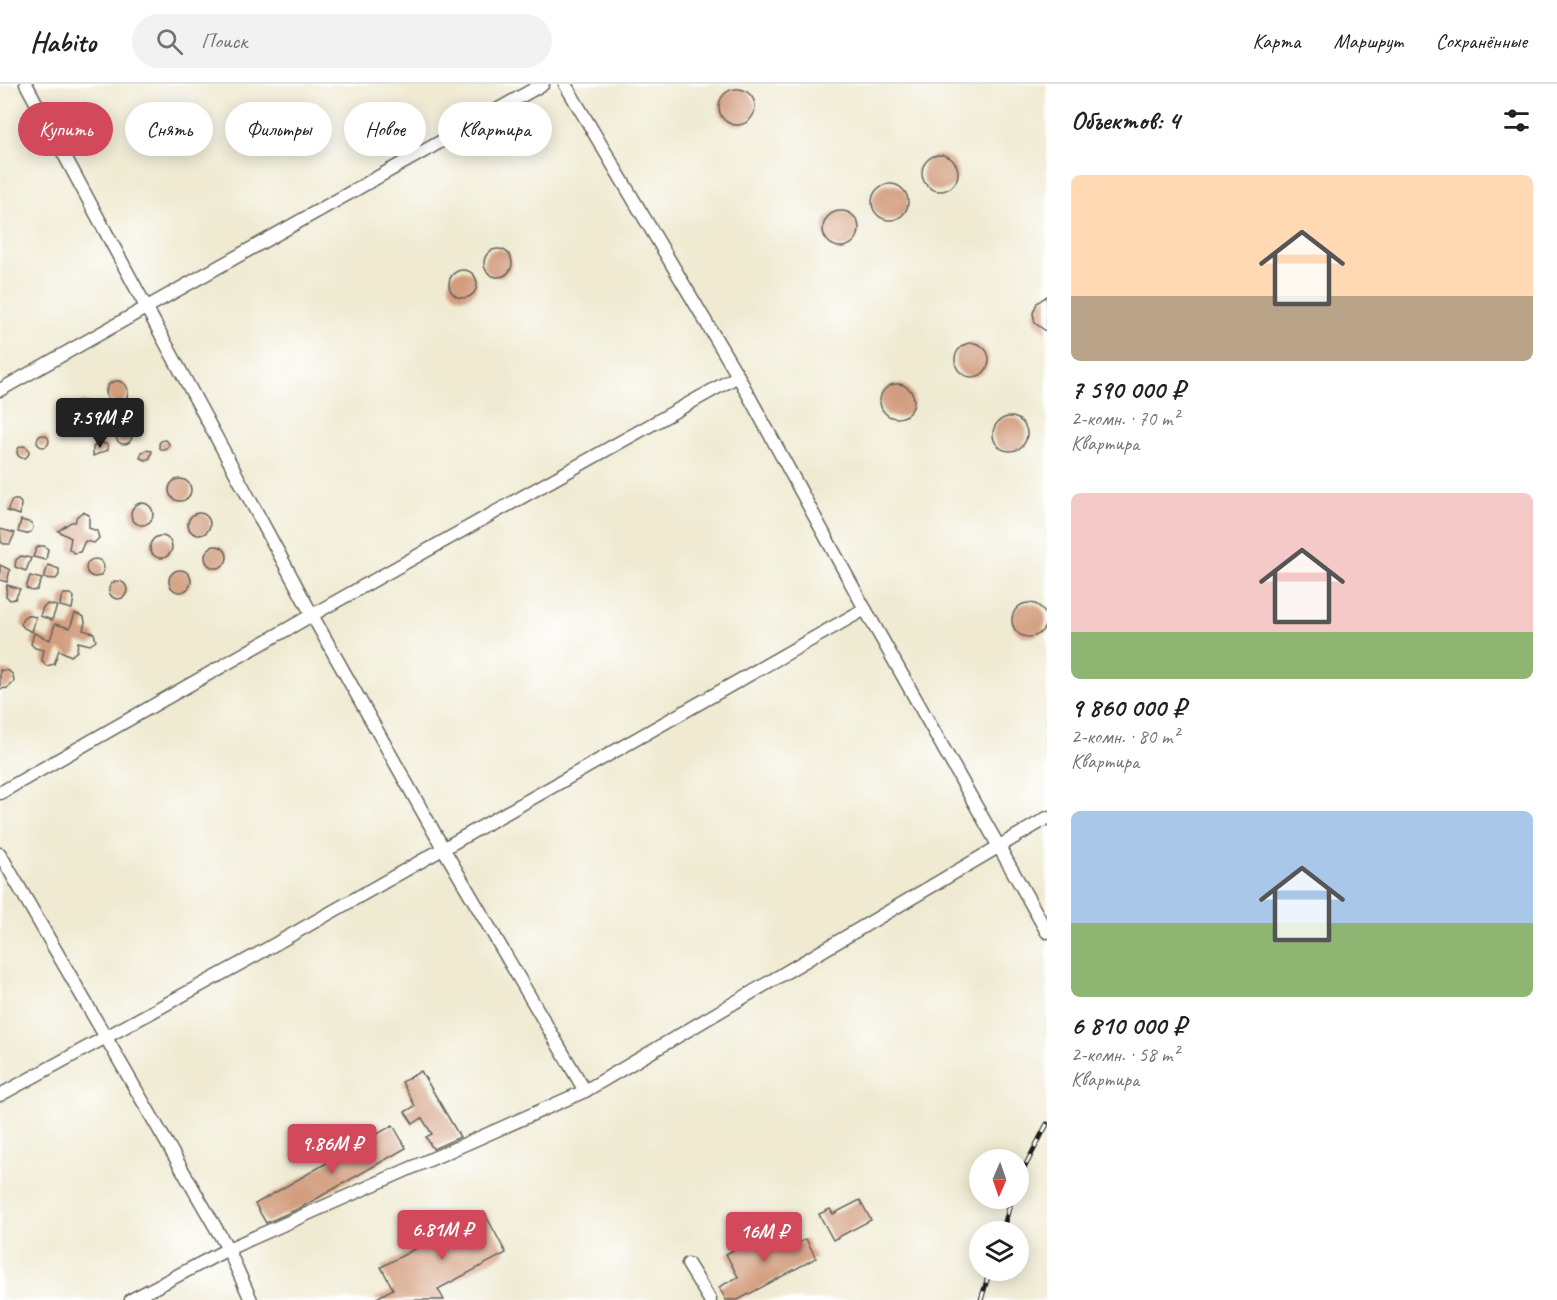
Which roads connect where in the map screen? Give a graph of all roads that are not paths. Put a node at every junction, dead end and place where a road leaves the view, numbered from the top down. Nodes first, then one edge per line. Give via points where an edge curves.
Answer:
1 (26, 84) edge
2 (543, 84) edge
3 (565, 84) edge
4 (147, 307) junction
5 (738, 376) junction
6 (0, 390) edge
7 (865, 609) junction
8 (312, 615) junction
9 (0, 793) edge
10 (1047, 818) edge
11 (999, 845) junction
12 (443, 848) junction
13 (0, 854) edge
14 (1047, 932) edge
15 (105, 1036) junction
16 (585, 1091) junction
17 (0, 1095) edge
18 (228, 1249) junction
19 (688, 1264) dead end
20 (131, 1300) edge
21 (251, 1300) edge
22 (710, 1300) edge

1 - 4 lane
2 - 4 lane
3 - 5 lane
4 - 6 lane
4 - 8 lane
5 - 7 lane
5 - 8 lane
7 - 11 lane
7 - 12 lane
8 - 9 lane
8 - 12 lane
10 - 11 lane
11 - 14 lane
11 - 16 lane
12 - 15 lane
12 - 16 lane
13 - 15 lane
15 - 17 lane
15 - 18 lane
16 - 18 lane
18 - 20 lane
18 - 21 lane
19 - 22 lane

